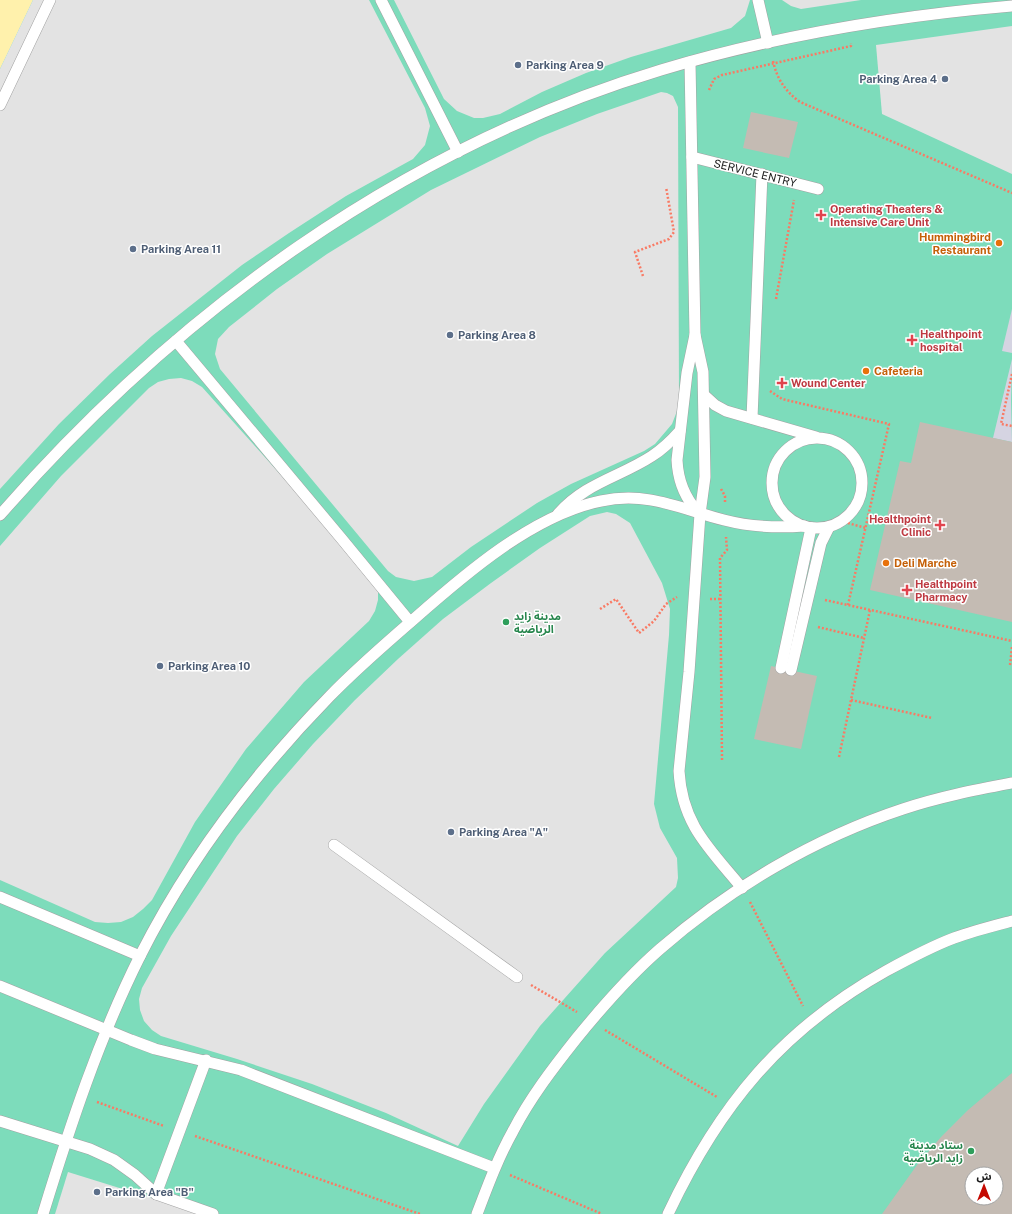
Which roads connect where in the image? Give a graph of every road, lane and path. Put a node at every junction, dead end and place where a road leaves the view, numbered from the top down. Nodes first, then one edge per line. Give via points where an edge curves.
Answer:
1 (50, 0) edge
2 (381, 0) edge
3 (758, 0) edge
4 (1012, 6) edge
5 (848, 27) junction
6 (768, 43) junction
7 (690, 62) junction
8 (773, 62) junction
9 (709, 91) dead end
10 (0, 105) edge
11 (458, 152) junction
12 (692, 157) junction
13 (762, 174) junction
14 (797, 183) junction
15 (666, 187) dead end
16 (818, 188) dead end
17 (1012, 194) edge
18 (643, 276) dead end
19 (774, 306) dead end
20 (695, 335) junction
21 (176, 341) junction
22 (1012, 374) edge
23 (767, 387) dead end
24 (704, 395) junction
25 (752, 418) junction
26 (1012, 426) edge
27 (680, 431) junction
28 (822, 438) junction
29 (717, 482) dead end
30 (700, 514) junction
31 (0, 515) edge
32 (557, 515) junction
33 (726, 521) junction
34 (842, 521) junction
35 (829, 526) junction
36 (808, 527) junction
37 (866, 528) junction
38 (694, 598) junction
39 (720, 599) junction
40 (848, 605) junction
41 (822, 607) dead end
42 (600, 609) dead end
43 (870, 610) junction
44 (819, 621) dead end
45 (410, 622) junction
46 (864, 638) junction
47 (1012, 641) edge
48 (1012, 648) edge
49 (1010, 665) dead end
50 (851, 700) junction
51 (932, 718) dead end
52 (839, 757) dead end
53 (722, 760) dead end
54 (1012, 783) edge
55 (334, 845) dead end
56 (742, 888) junction
57 (0, 897) edge
58 (1012, 920) edge
59 (140, 956) junction
60 (517, 976) joint
61 (0, 986) edge
62 (591, 1021) junction
63 (811, 1021) junction
64 (107, 1030) junction
65 (206, 1060) junction
66 (82, 1097) junction
67 (730, 1105) junction
68 (0, 1121) edge
69 (180, 1131) junction
70 (65, 1141) junction
71 (494, 1168) junction
72 (156, 1194) junction
73 (43, 1214) edge
74 (213, 1214) edge
75 (420, 1214) edge
76 (478, 1214) edge
77 (602, 1214) edge
78 (668, 1214) edge

1 - 10 lane
2 - 11 lane
3 - 6 lane
4 - 5 lane
5 - 6 lane
5 - 8 path via 851,46
6 - 7 lane
6 - 8 path
7 - 11 lane via 608,88 556,108
7 - 12 lane
8 - 9 path via 718,77 711,83
8 - 17 path via 775,72 785,89 800,102
11 - 21 lane via 371,199 324,228 251,280
12 - 13 lane, SERVICE ENTRY
12 - 20 lane
13 - 14 lane, SERVICE ENTRY
13 - 25 lane
14 - 16 lane, SERVICE ENTRY
14 - 19 path
15 - 18 path via 674,232 669,239 635,252
20 - 24 lane via 703,372
20 - 27 lane via 687,373
21 - 31 lane via 67,441
21 - 45 lane
22 - 26 path via 1001,424
23 - 37 path via 782,399 889,424
24 - 25 lane via 721,408
24 - 30 lane via 705,464
25 - 28 lane
27 - 30 lane via 677,460 680,482 689,503
27 - 32 lane via 652,456 588,488 566,504
28 - 34 lane via 836,442 847,450 856,460 861,473 862,487 859,500 852,512
28 - 36 lane via 809,439 791,447 777,462 773,474 775,500 782,512 792,521
29 - 33 path via 725,496
30 - 32 lane via 659,500 620,498 600,501
30 - 33 lane
30 - 38 lane
32 - 45 lane via 477,566
33 - 36 lane via 763,527
33 - 39 path via 727,550 720,558
34 - 35 lane
34 - 37 path
35 - 36 lane
35 - 36 lane via 821,543 786,669
37 - 40 path
38 - 39 path
38 - 42 path via 678,597 672,600 649,626 639,632 616,599
38 - 56 lane via 680,785 693,825
39 - 53 path
40 - 41 path via 824,600
40 - 43 path
43 - 46 path
43 - 47 path
44 - 46 path via 818,628
45 - 59 lane via 330,696 258,776 195,863
46 - 50 path
48 - 49 path
50 - 51 path
50 - 52 path
54 - 56 lane via 960,793 910,807 854,828
55 - 60 lane
56 - 62 lane via 699,917 659,950
56 - 63 path
57 - 59 lane
58 - 63 lane via 953,938 916,955 863,984
59 - 64 lane
60 - 62 path
61 - 64 lane
62 - 67 path
62 - 71 lane via 535,1093
63 - 67 lane via 772,1056
64 - 65 lane via 155,1049
64 - 66 lane
65 - 69 lane
65 - 71 lane via 242,1070
66 - 69 path
66 - 70 lane
67 - 78 lane via 702,1148
68 - 70 lane
69 - 72 lane
69 - 75 path
70 - 72 lane via 90,1148 114,1160
70 - 73 lane
71 - 76 lane
71 - 77 path
72 - 74 lane

